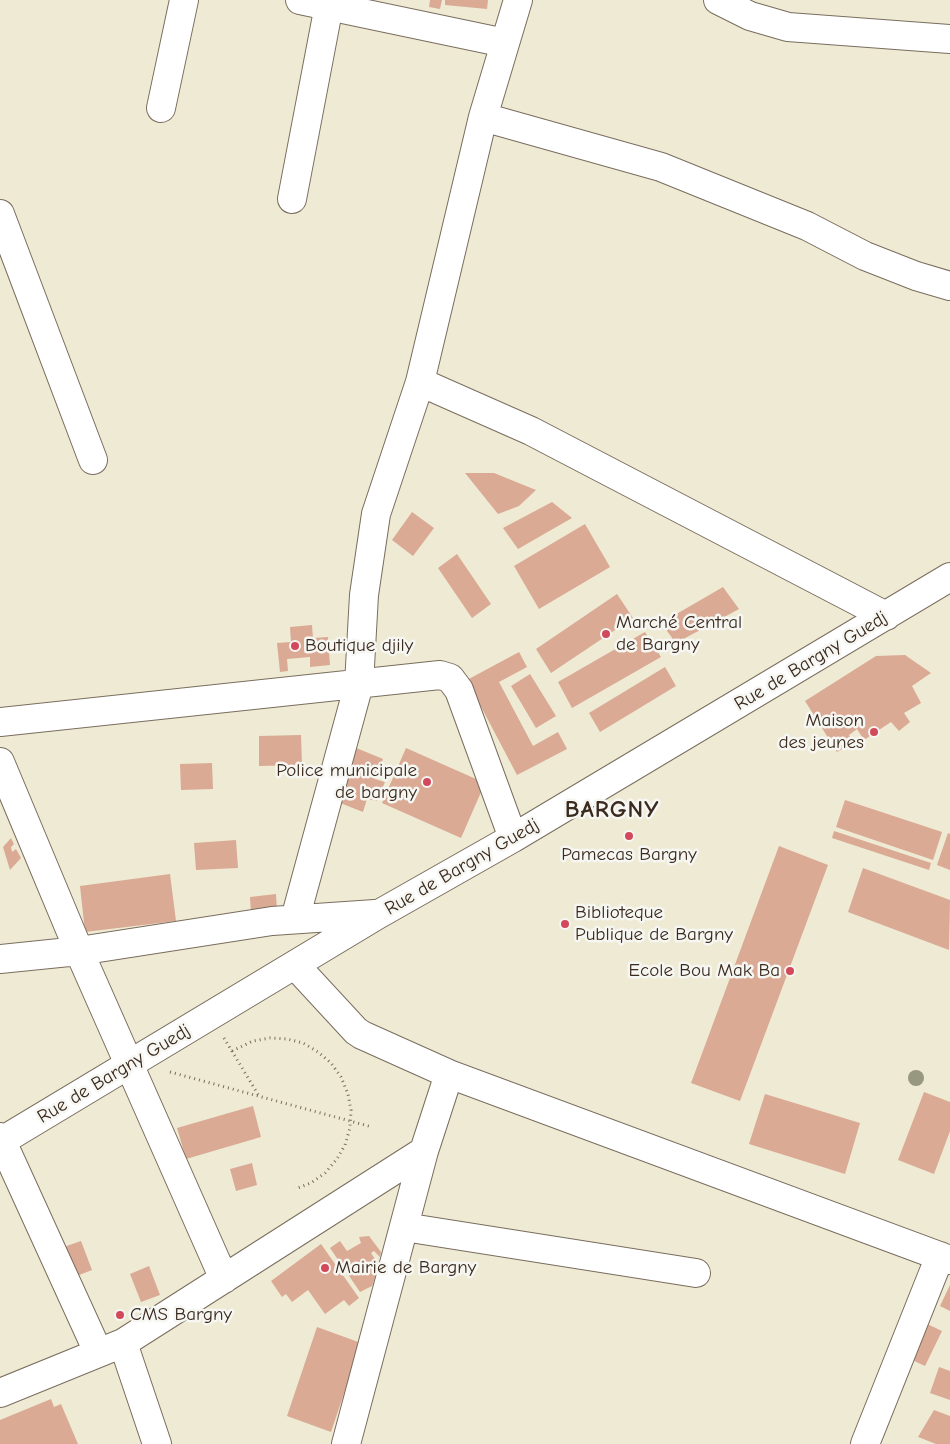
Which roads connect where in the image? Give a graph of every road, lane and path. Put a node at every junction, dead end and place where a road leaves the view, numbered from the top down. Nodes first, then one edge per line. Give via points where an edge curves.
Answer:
1 (184, 0) edge
2 (300, 0) edge
3 (518, 0) edge
4 (718, 0) edge
5 (330, 3) edge
6 (950, 39) edge
7 (505, 43) junction
8 (161, 108) dead end
9 (483, 117) junction
10 (292, 199) dead end
11 (0, 214) edge
12 (6, 244) edge
13 (950, 286) edge
14 (420, 382) junction
15 (93, 460) dead end
16 (950, 577) edge
17 (886, 616) junction
18 (359, 684) junction
19 (0, 722) edge
20 (0, 762) edge
21 (513, 838) junction
22 (379, 914) junction
23 (295, 920) junction
24 (79, 951) junction
25 (0, 959) edge
26 (295, 965) junction
27 (211, 1016) junction
28 (232, 1051) junction
29 (130, 1065) junction
30 (170, 1072) dead end
31 (449, 1074) junction
32 (259, 1096) junction
33 (350, 1121) junction
34 (372, 1127) dead end
35 (1, 1140) edge
36 (424, 1151) junction
37 (295, 1189) dead end
38 (404, 1226) junction
39 (945, 1258) edge
40 (696, 1273) dead end
41 (224, 1279) junction
42 (110, 1347) junction
43 (0, 1393) edge
44 (157, 1444) edge
45 (346, 1444) edge
46 (865, 1444) edge

1 - 8 street
2 - 5 street
3 - 7 street
4 - 6 street via 750,16 788,27
5 - 7 street
5 - 10 street
7 - 9 street
9 - 13 street via 661,167 807,226 865,256
9 - 14 street
11 - 12 street
12 - 15 street
14 - 17 street via 531,431
14 - 18 street via 376,514 364,594
16 - 17 street, Rue de Bargny Guedj
17 - 21 street, Rue de Bargny Guedj
18 - 19 street
18 - 21 street via 440,675 450,678 460,690
18 - 23 street
20 - 24 street
21 - 22 street, Rue de Bargny Guedj
22 - 23 street
22 - 26 street, Rue de Bargny Guedj
23 - 24 street
24 - 25 street
24 - 29 street
26 - 27 street, Rue de Bargny Guedj
26 - 31 street via 356,1031
27 - 28 path
27 - 29 street, Rue de Bargny Guedj
28 - 32 path
28 - 33 path via 253,1040 270,1038 287,1038 303,1043 331,1063 341,1077 348,1094
29 - 35 street, Rue de Bargny Guedj
29 - 41 street
30 - 32 path
31 - 36 street
31 - 39 street
32 - 33 path
33 - 34 path
33 - 37 path via 345,1145 337,1160 325,1173
35 - 42 street
36 - 38 street
36 - 41 street
38 - 40 street
38 - 45 street
39 - 46 street
41 - 42 street
42 - 43 street
42 - 44 street

